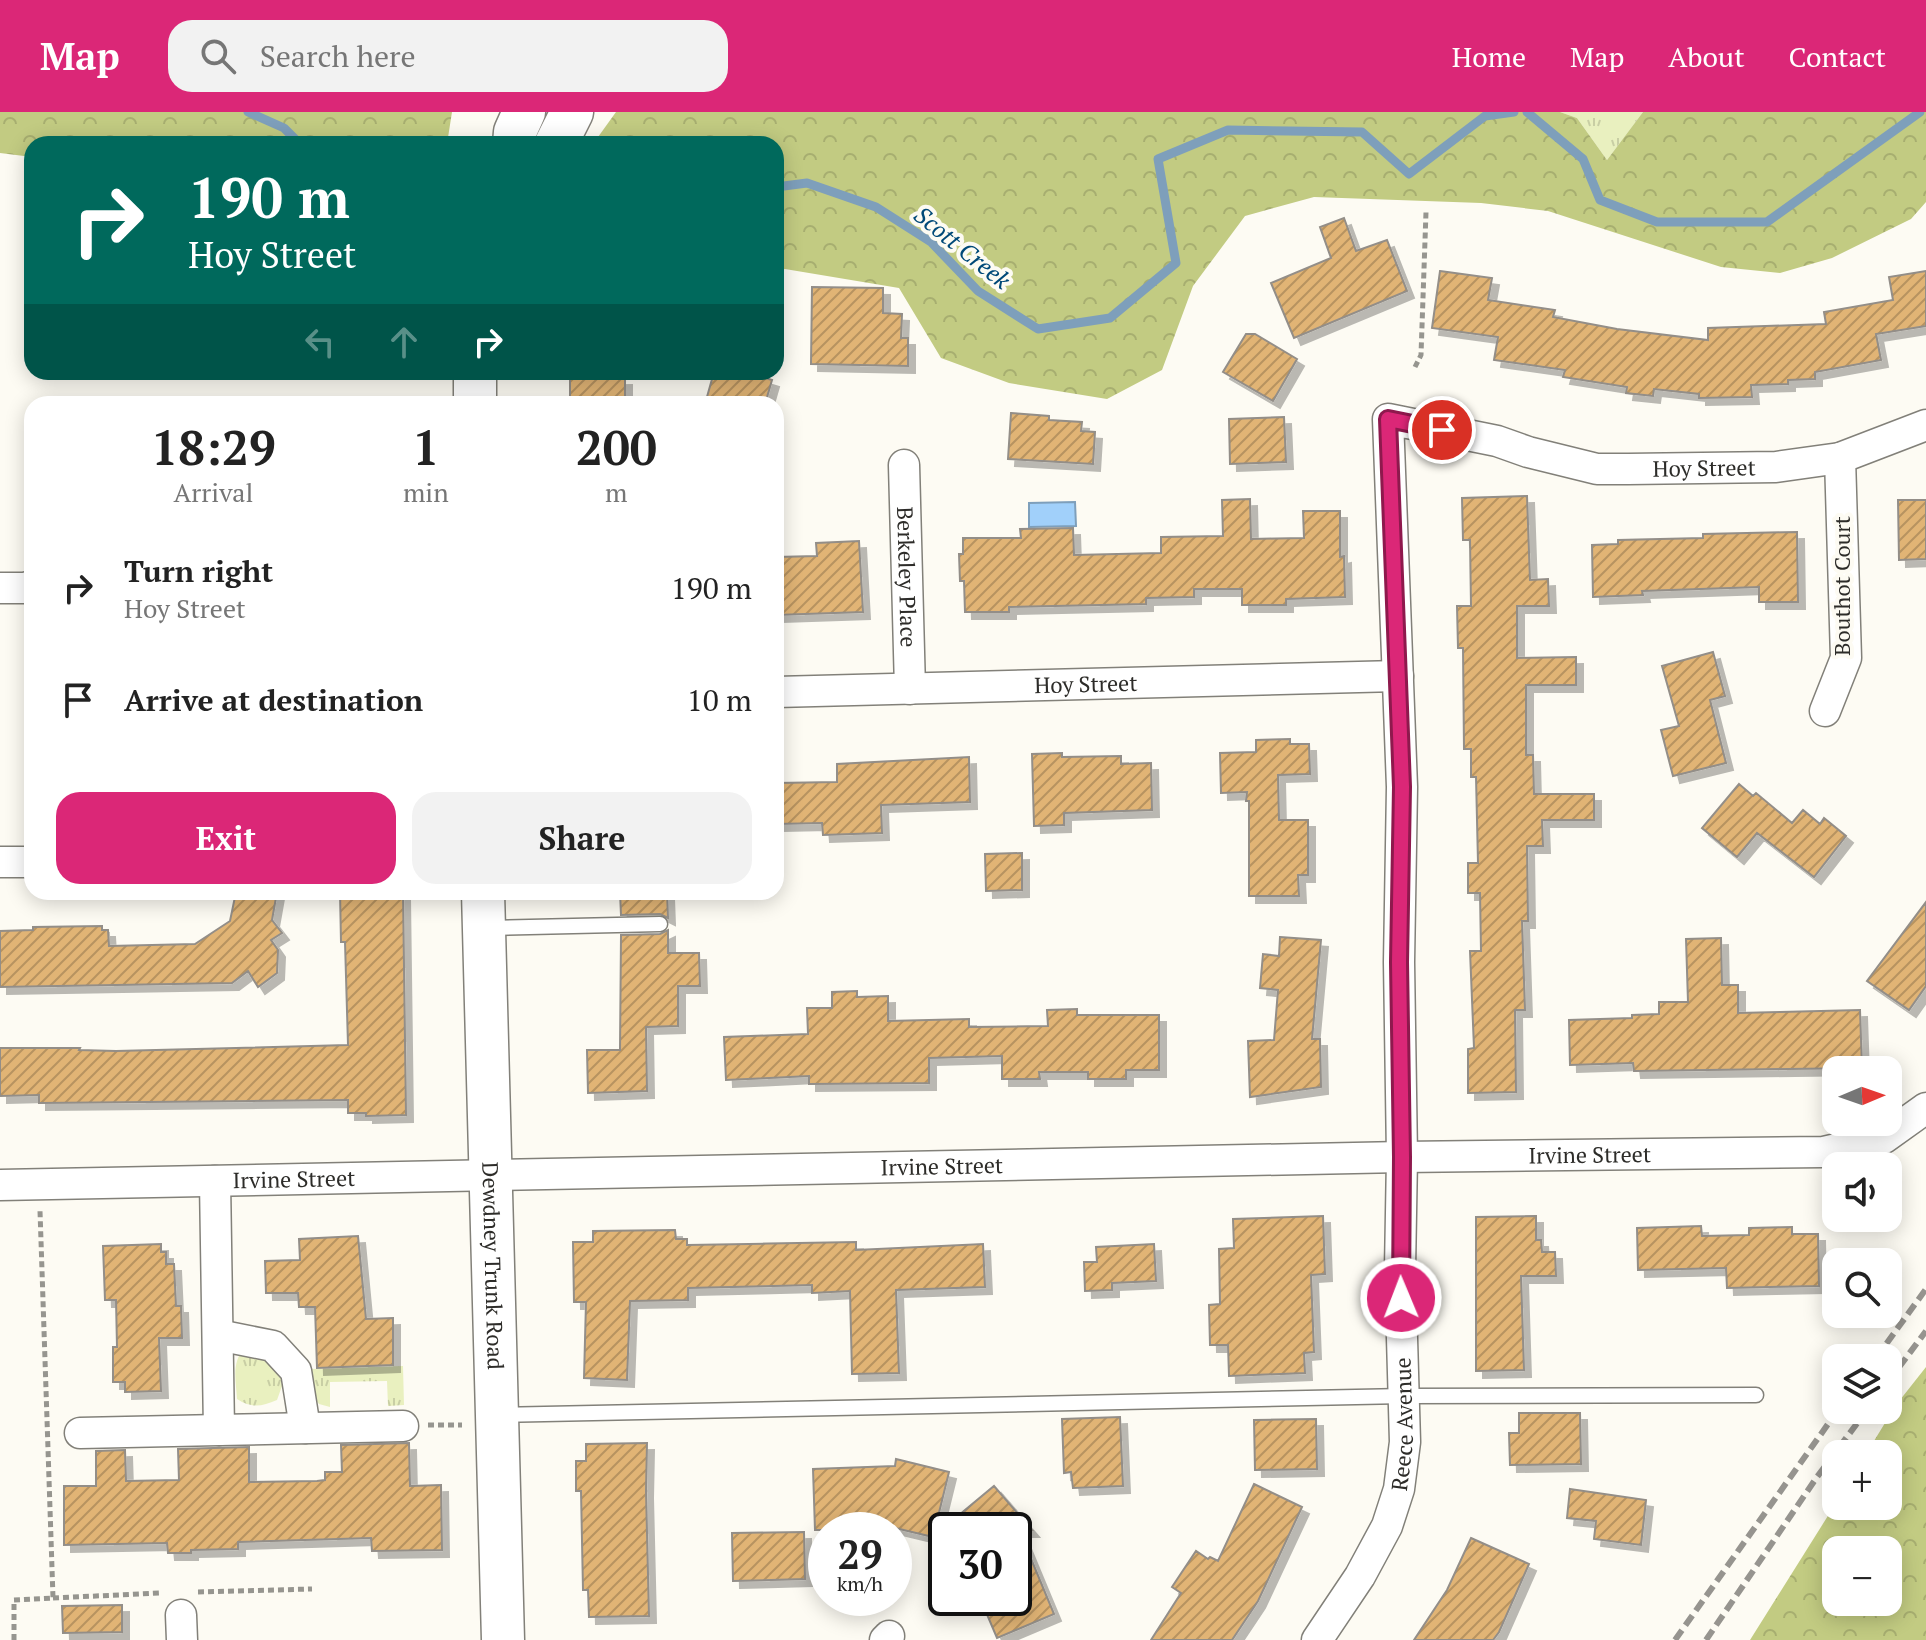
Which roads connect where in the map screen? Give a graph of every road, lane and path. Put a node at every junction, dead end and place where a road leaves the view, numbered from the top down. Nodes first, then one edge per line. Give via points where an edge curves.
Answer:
1 (524, 112) edge
2 (572, 112) edge
3 (515, 136) edge
4 (560, 136) edge
5 (1426, 212) dead end
6 (1415, 367) dead end
7 (1388, 419) joint
8 (1926, 425) edge
9 (1840, 458) junction
10 (904, 465) dead end
11 (0, 588) edge
12 (24, 588) edge
13 (1398, 676) junction
14 (910, 689) junction
15 (784, 692) edge
16 (1825, 711) dead end
17 (0, 862) edge
18 (24, 862) edge
19 (483, 910) edge
20 (660, 924) dead end
21 (1926, 1108) edge
22 (1402, 1157) junction
23 (491, 1175) junction
24 (215, 1181) junction
25 (0, 1185) edge
26 (39, 1206) dead end
27 (218, 1335) junction
28 (1756, 1395) dead end
29 (1405, 1396) junction
30 (497, 1415) junction
31 (403, 1426) dead end
32 (305, 1428) junction
33 (219, 1430) junction
34 (80, 1433) dead end
35 (14, 1640) edge
36 (503, 1640) edge
37 (1317, 1640) edge

1 - 3 main road
2 - 4 main road
5 - 6 path via 1421,355
7 - 9 street, Hoy Street via 1597,469 1776,467
7 - 13 street, Reece Avenue
8 - 9 street, Hoy Street
9 - 16 street, Bouthot Court via 1846,658
10 - 14 street, Berkeley Place
11 - 12 street
13 - 14 street, Hoy Street
13 - 22 street, Reece Avenue
14 - 15 street, Hoy Street
17 - 18 street
19 - 20 lane
19 - 23 main road, Dewdney Trunk Road
21 - 22 street, Irvine Street via 1884,1138 1823,1152
22 - 23 street, Irvine Street
22 - 29 street, Reece Avenue
23 - 24 street, Irvine Street
23 - 30 main road, Dewdney Trunk Road
24 - 25 street, Irvine Street
24 - 27 street
26 - 35 path via 53,1598 14,1600
27 - 32 street via 273,1346 296,1371
27 - 33 street
28 - 29 lane
29 - 30 lane
29 - 37 street, Reece Avenue via 1403,1466 1387,1526
30 - 36 main road, Dewdney Trunk Road
31 - 32 street
32 - 33 street
33 - 34 street

